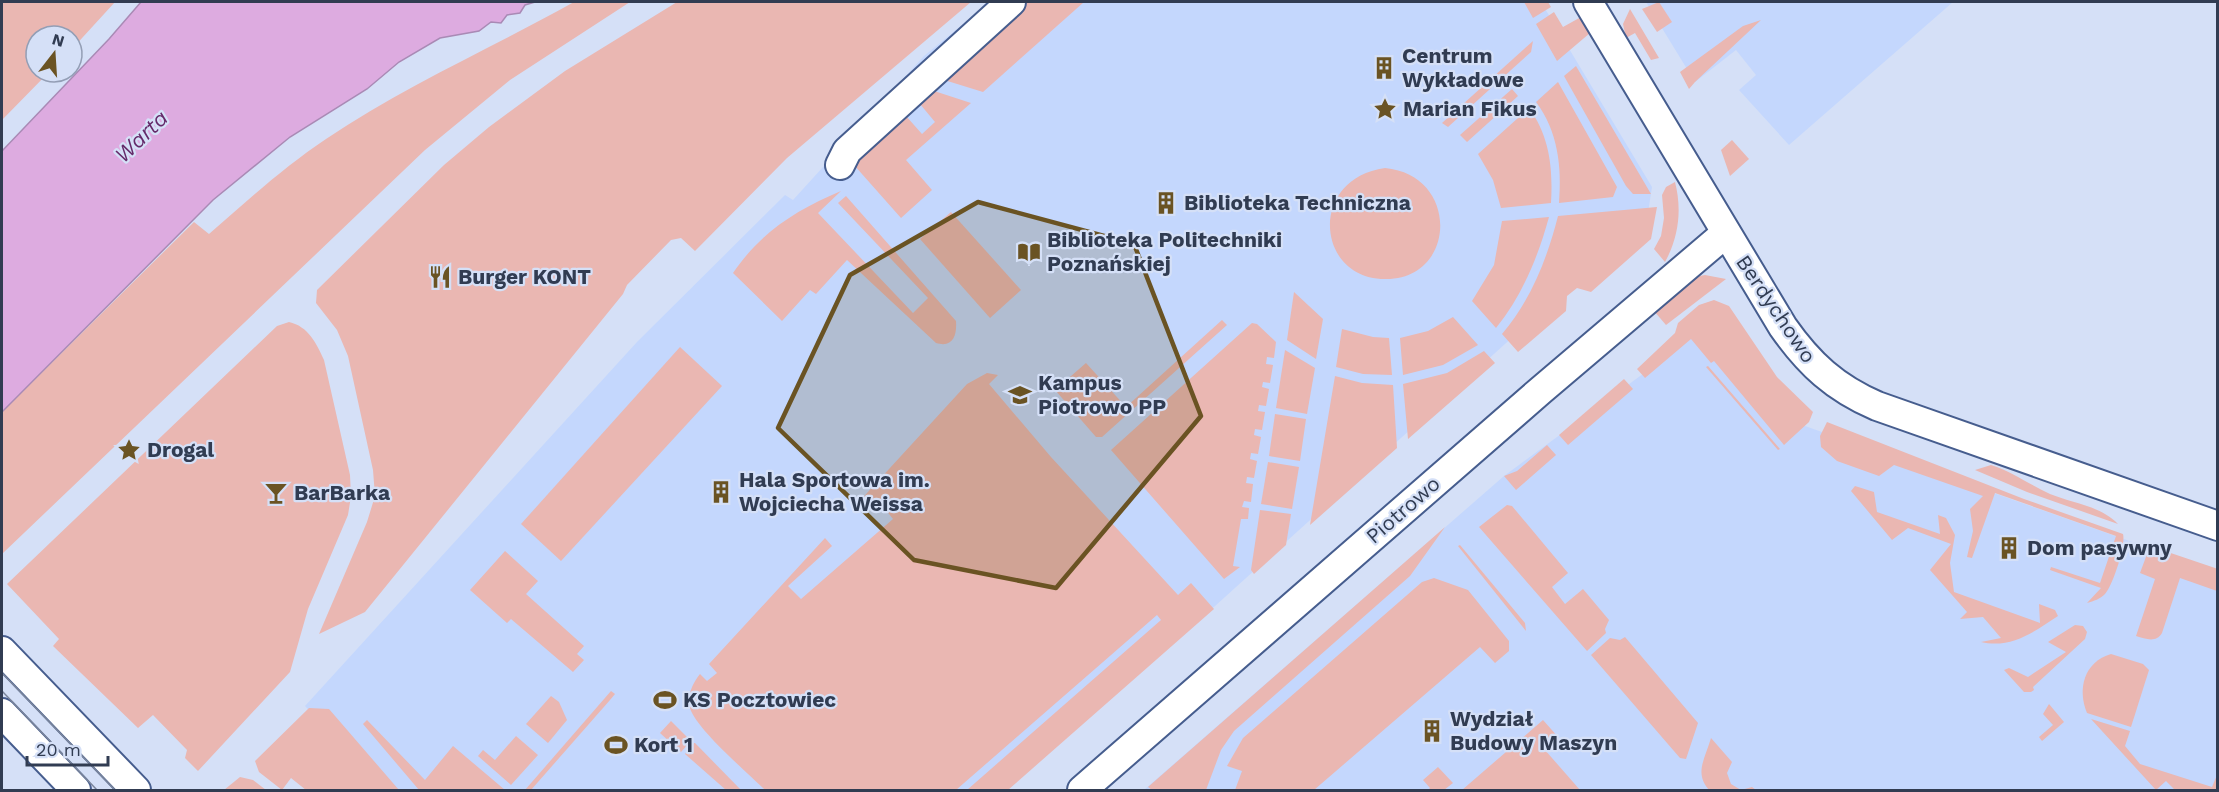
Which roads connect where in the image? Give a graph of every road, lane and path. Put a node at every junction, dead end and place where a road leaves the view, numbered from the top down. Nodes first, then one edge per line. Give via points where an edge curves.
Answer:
1 (1011, 2) edge
2 (1588, 2) edge
3 (840, 165) dead end
4 (1726, 233) junction
5 (2217, 526) edge
6 (2, 651) edge
7 (2, 713) edge
8 (76, 790) edge
9 (136, 790) edge
10 (1082, 790) edge

1 - 3 street via 847,151
2 - 4 street, Berdychowo
4 - 5 street, Berdychowo via 1799,350 1840,388 1877,406
4 - 10 street, Piotrowo
6 - 9 street
7 - 8 street

